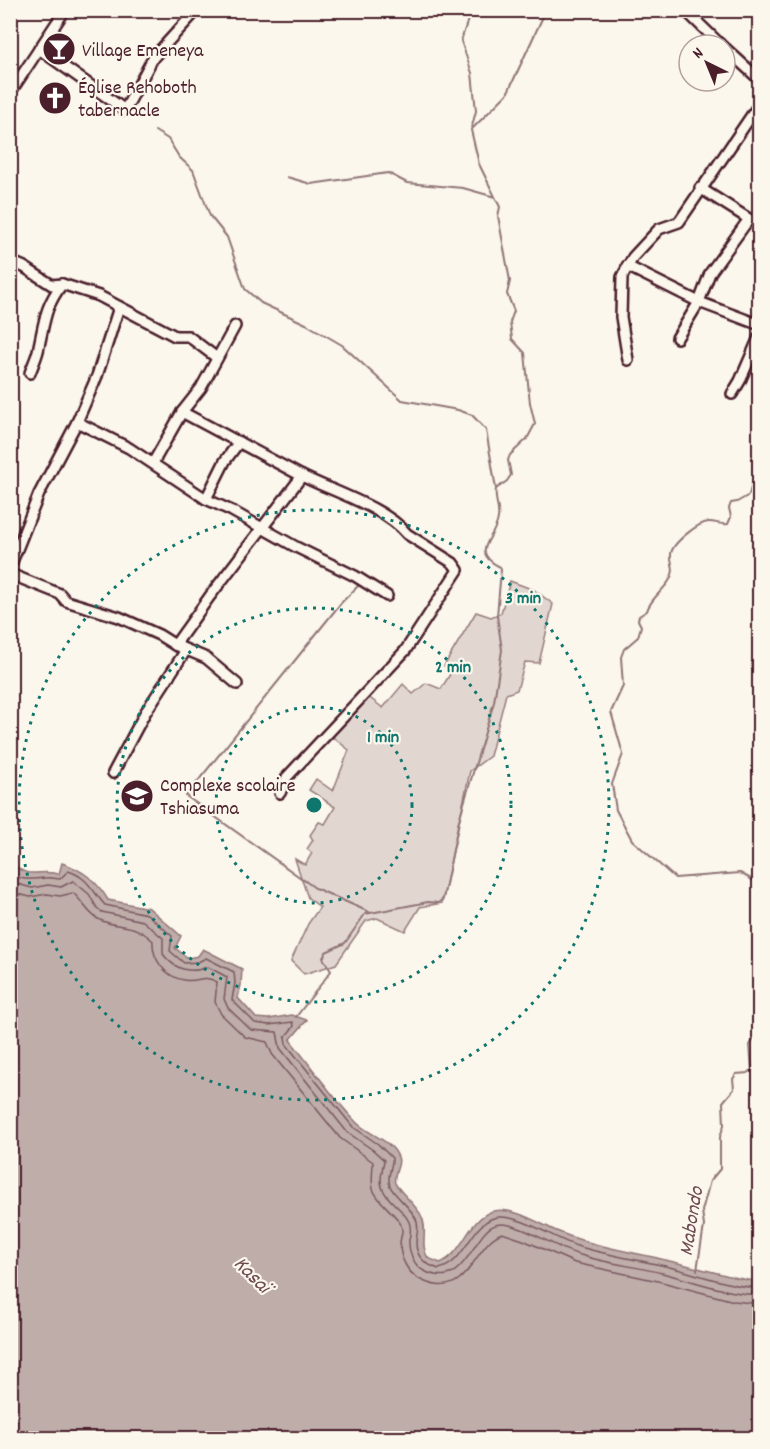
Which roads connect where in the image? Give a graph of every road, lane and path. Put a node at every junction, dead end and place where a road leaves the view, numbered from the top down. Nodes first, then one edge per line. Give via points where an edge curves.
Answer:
1 (65, 10) edge
2 (197, 10) edge
3 (685, 10) edge
4 (709, 33) edge
5 (39, 49) junction
6 (737, 59) edge
7 (759, 80) edge
8 (10, 93) edge
9 (759, 103) edge
10 (700, 189) junction
11 (10, 261) edge
12 (627, 266) junction
13 (62, 284) junction
14 (699, 302) junction
15 (119, 307) junction
16 (759, 325) edge
17 (235, 326) dead end
18 (759, 335) edge
19 (677, 338) dead end
20 (217, 358) junction
21 (628, 360) dead end
22 (30, 373) dead end
23 (732, 394) dead end
24 (182, 412) junction
25 (77, 422) junction
26 (239, 442) junction
27 (153, 463) junction
28 (302, 476) junction
29 (206, 499) junction
30 (262, 529) junction
31 (14, 546) edge
32 (10, 567) edge
33 (10, 574) edge
34 (387, 596) dead end
35 (175, 645) junction
36 (186, 650) junction
37 (237, 684) dead end
38 (114, 773) dead end
39 (280, 793) dead end

1 - 5 street
2 - 5 street via 153,58 125,110
3 - 4 street
5 - 8 street
6 - 7 street
9 - 10 street
10 - 12 street via 679,222 659,229
10 - 14 street via 749,219 710,273
11 - 13 street via 52,285
12 - 14 street
12 - 21 street via 622,277 621,317
13 - 15 street
13 - 22 street via 50,300
14 - 16 street
14 - 19 street
15 - 20 street via 175,336 188,336
15 - 25 street via 97,376
17 - 20 street
18 - 23 street
20 - 24 street
24 - 26 street
24 - 27 street
25 - 27 street
25 - 31 street
26 - 28 street
26 - 29 street
27 - 29 street
28 - 30 street
28 - 39 street via 362,503 458,570 405,651 287,777
29 - 30 street
30 - 34 street
30 - 35 street
31 - 32 street
33 - 35 street via 60,594 66,601 153,632
35 - 36 street
36 - 37 street via 206,658
36 - 38 street via 145,713

